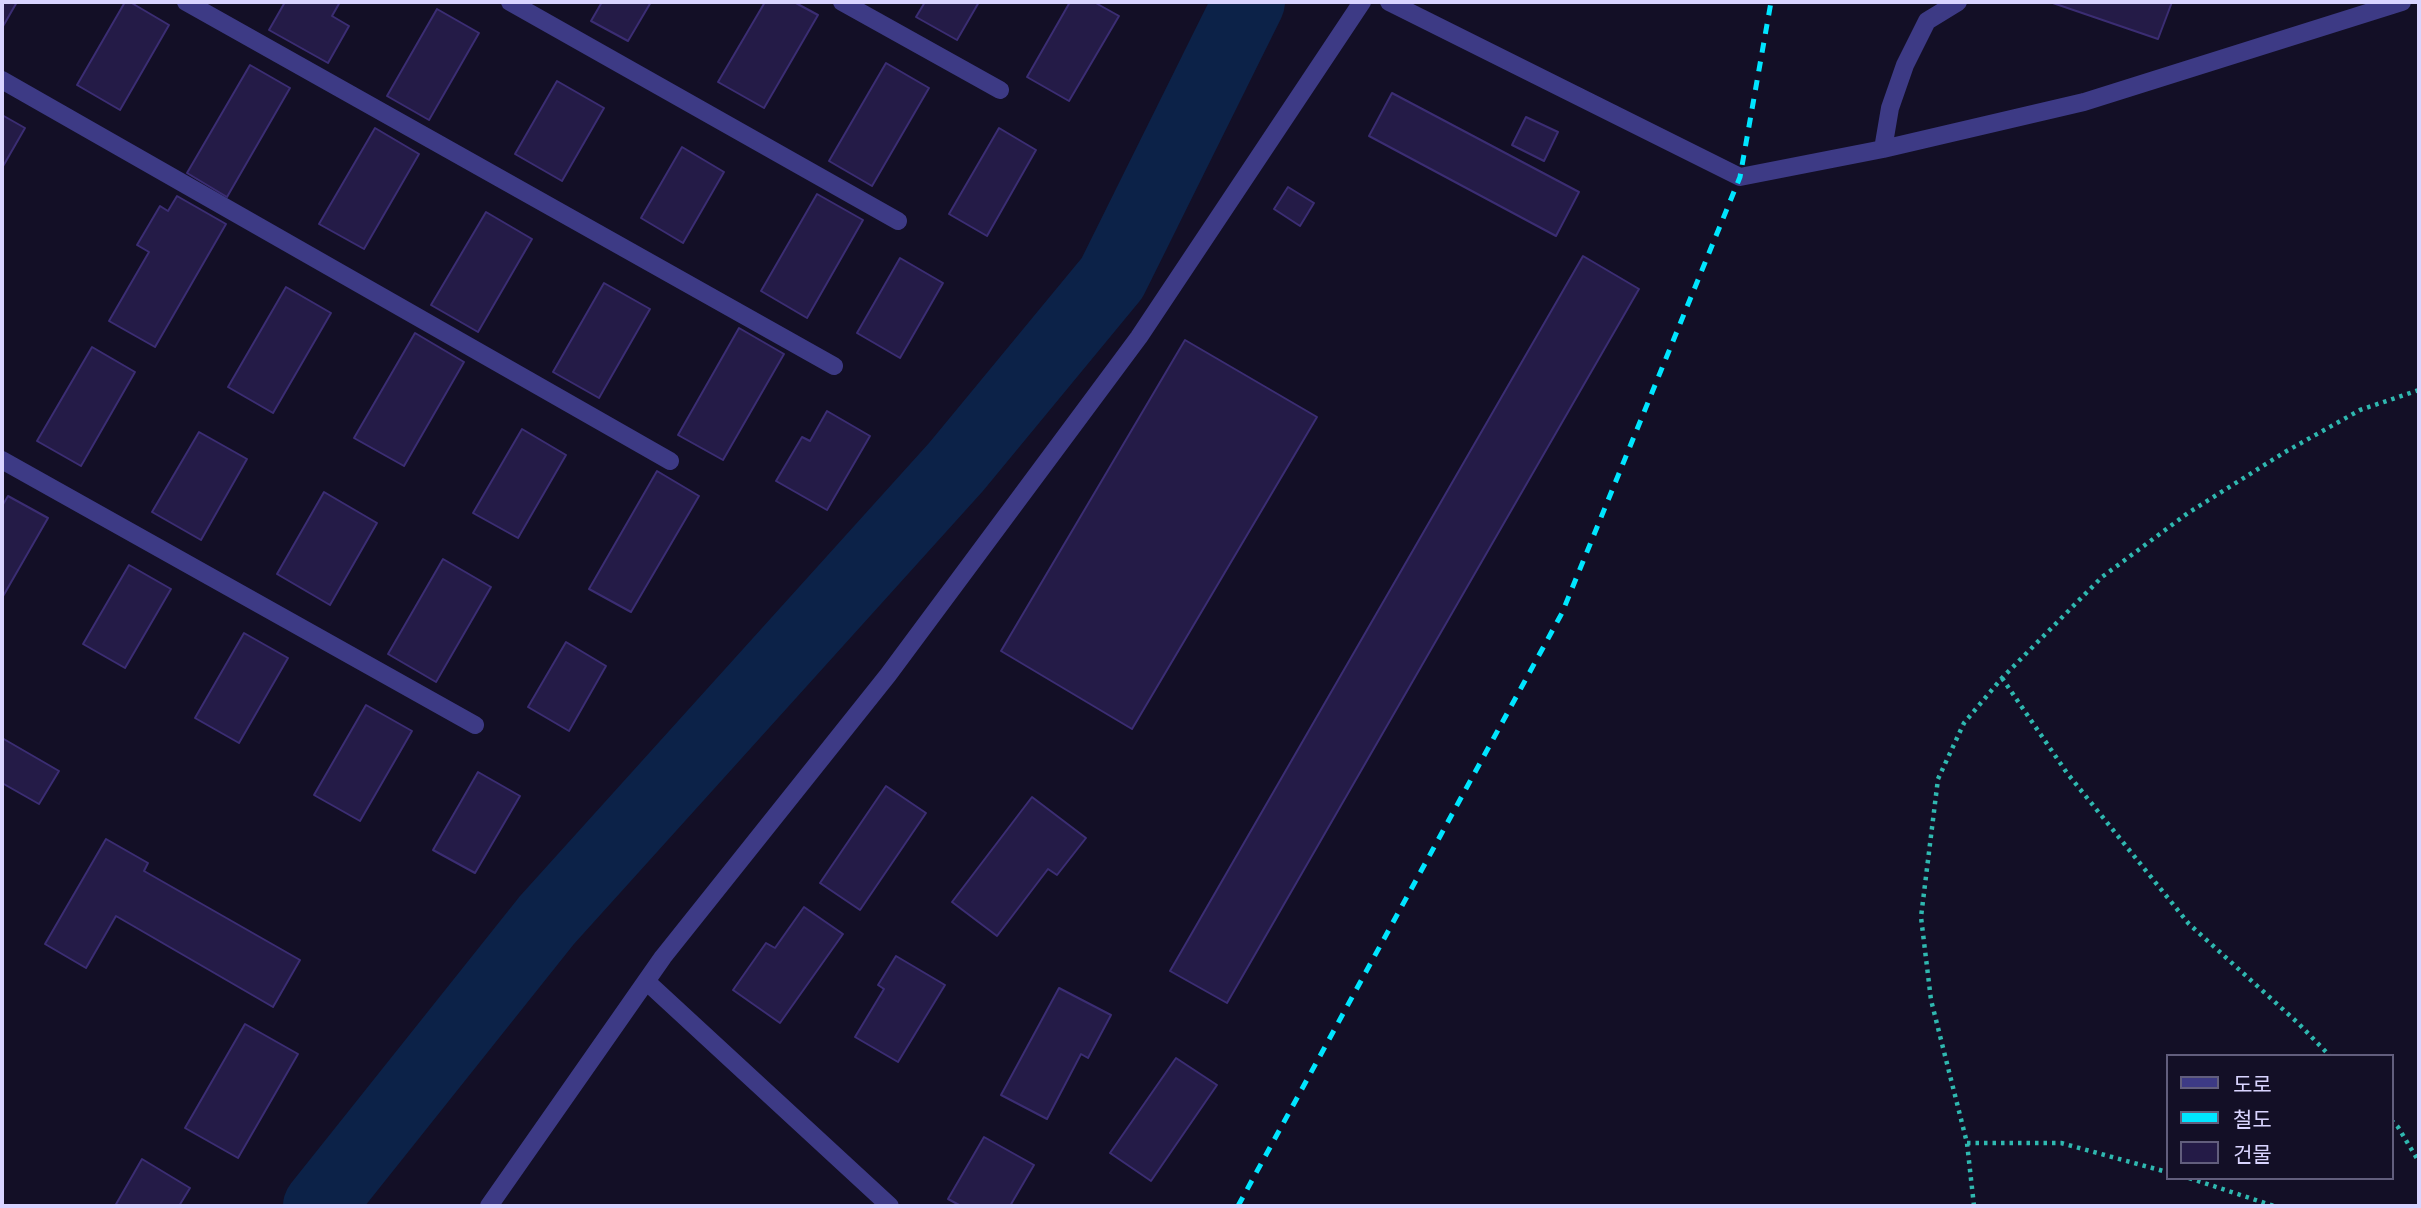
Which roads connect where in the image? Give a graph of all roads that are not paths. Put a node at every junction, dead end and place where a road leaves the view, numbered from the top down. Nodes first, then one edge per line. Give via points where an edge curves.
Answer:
1 (186, 2) edge
2 (510, 2) edge
3 (842, 2) edge
4 (1362, 2) edge
5 (1389, 2) edge
6 (1958, 2) edge
7 (2402, 2) edge
8 (2, 80) edge
9 (1000, 90) dead end
10 (1883, 149) junction
11 (898, 221) dead end
12 (834, 366) dead end
13 (2, 460) edge
14 (670, 461) dead end
15 (475, 725) dead end
16 (646, 981) junction
17 (489, 1206) edge
18 (890, 1206) edge

1 - 12 street
2 - 11 street
3 - 9 street
4 - 16 street via 1131,348 888,675
5 - 10 street via 1740,177
6 - 10 street via 1927,20 1890,108
7 - 10 street via 2084,102
8 - 14 street
13 - 15 street
16 - 17 street
16 - 18 street

